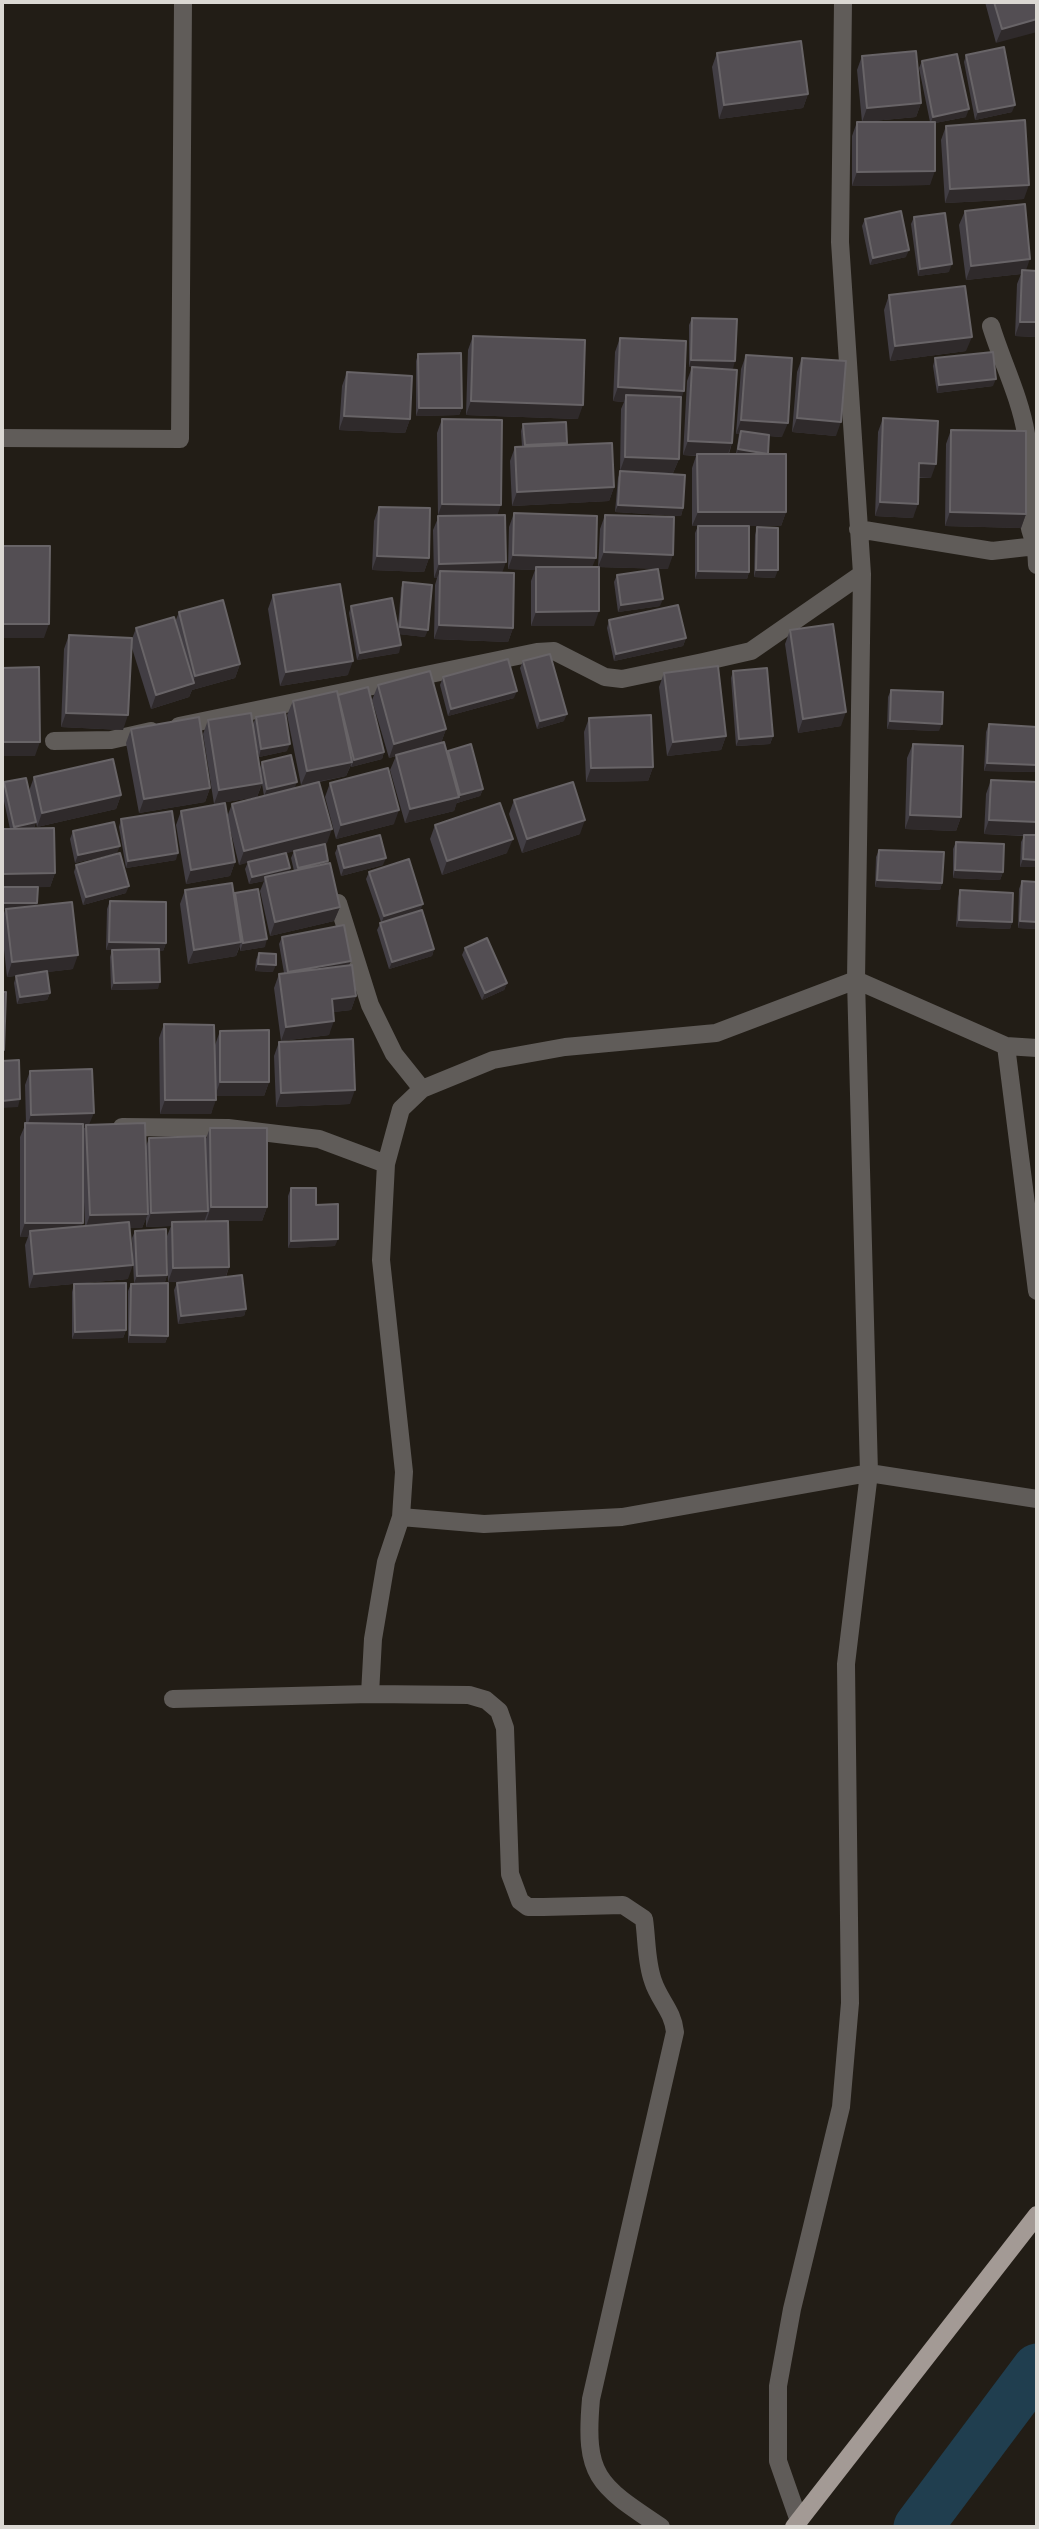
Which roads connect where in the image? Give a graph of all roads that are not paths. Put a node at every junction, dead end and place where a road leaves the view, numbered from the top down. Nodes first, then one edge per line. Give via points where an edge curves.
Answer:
1 (183, 2) edge
2 (843, 2) edge
3 (991, 326) dead end
4 (2, 438) edge
5 (858, 529) junction
6 (1036, 546) edge
7 (1037, 565) edge
8 (862, 575) junction
9 (54, 741) dead end
10 (338, 903) edge
11 (856, 980) junction
12 (1006, 1046) junction
13 (1037, 1048) edge
14 (422, 1088) junction
15 (107, 1126) edge
16 (386, 1164) junction
17 (1037, 1291) edge
18 (869, 1473) junction
19 (1037, 1499) edge
20 (401, 1517) junction
21 (370, 1694) junction
22 (173, 1699) dead end
23 (1037, 2215) edge
24 (797, 2524) edge
25 (661, 2527) edge

1 - 4 street via 180,439
2 - 5 street via 840,242
3 - 6 street via 1027,436 1026,524
5 - 6 street via 992,551
5 - 8 street
6 - 7 street
8 - 9 street via 751,651 649,674 606,677 554,651 537,652 111,740
8 - 11 street
10 - 14 street via 370,1005 394,1054
11 - 12 street
11 - 14 street via 716,1033 565,1047 493,1060
11 - 18 street
12 - 13 street
12 - 17 street
14 - 16 street via 401,1109
15 - 16 street via 228,1128 319,1139
16 - 20 street via 381,1260 404,1472
18 - 19 street
18 - 20 street via 622,1517 484,1524
18 - 24 street via 846,1664 850,2003 841,2107 778,2386 778,2461
20 - 21 street via 386,1562 373,1639
21 - 22 street
21 - 25 street via 469,1695 486,1700 499,1711 505,1728 510,1874 520,1901 536,1907 623,1905 645,1920 649,1969 674,2019 675,2032 591,2399 587,2440 593,2468 605,2484
23 - 24 main road

